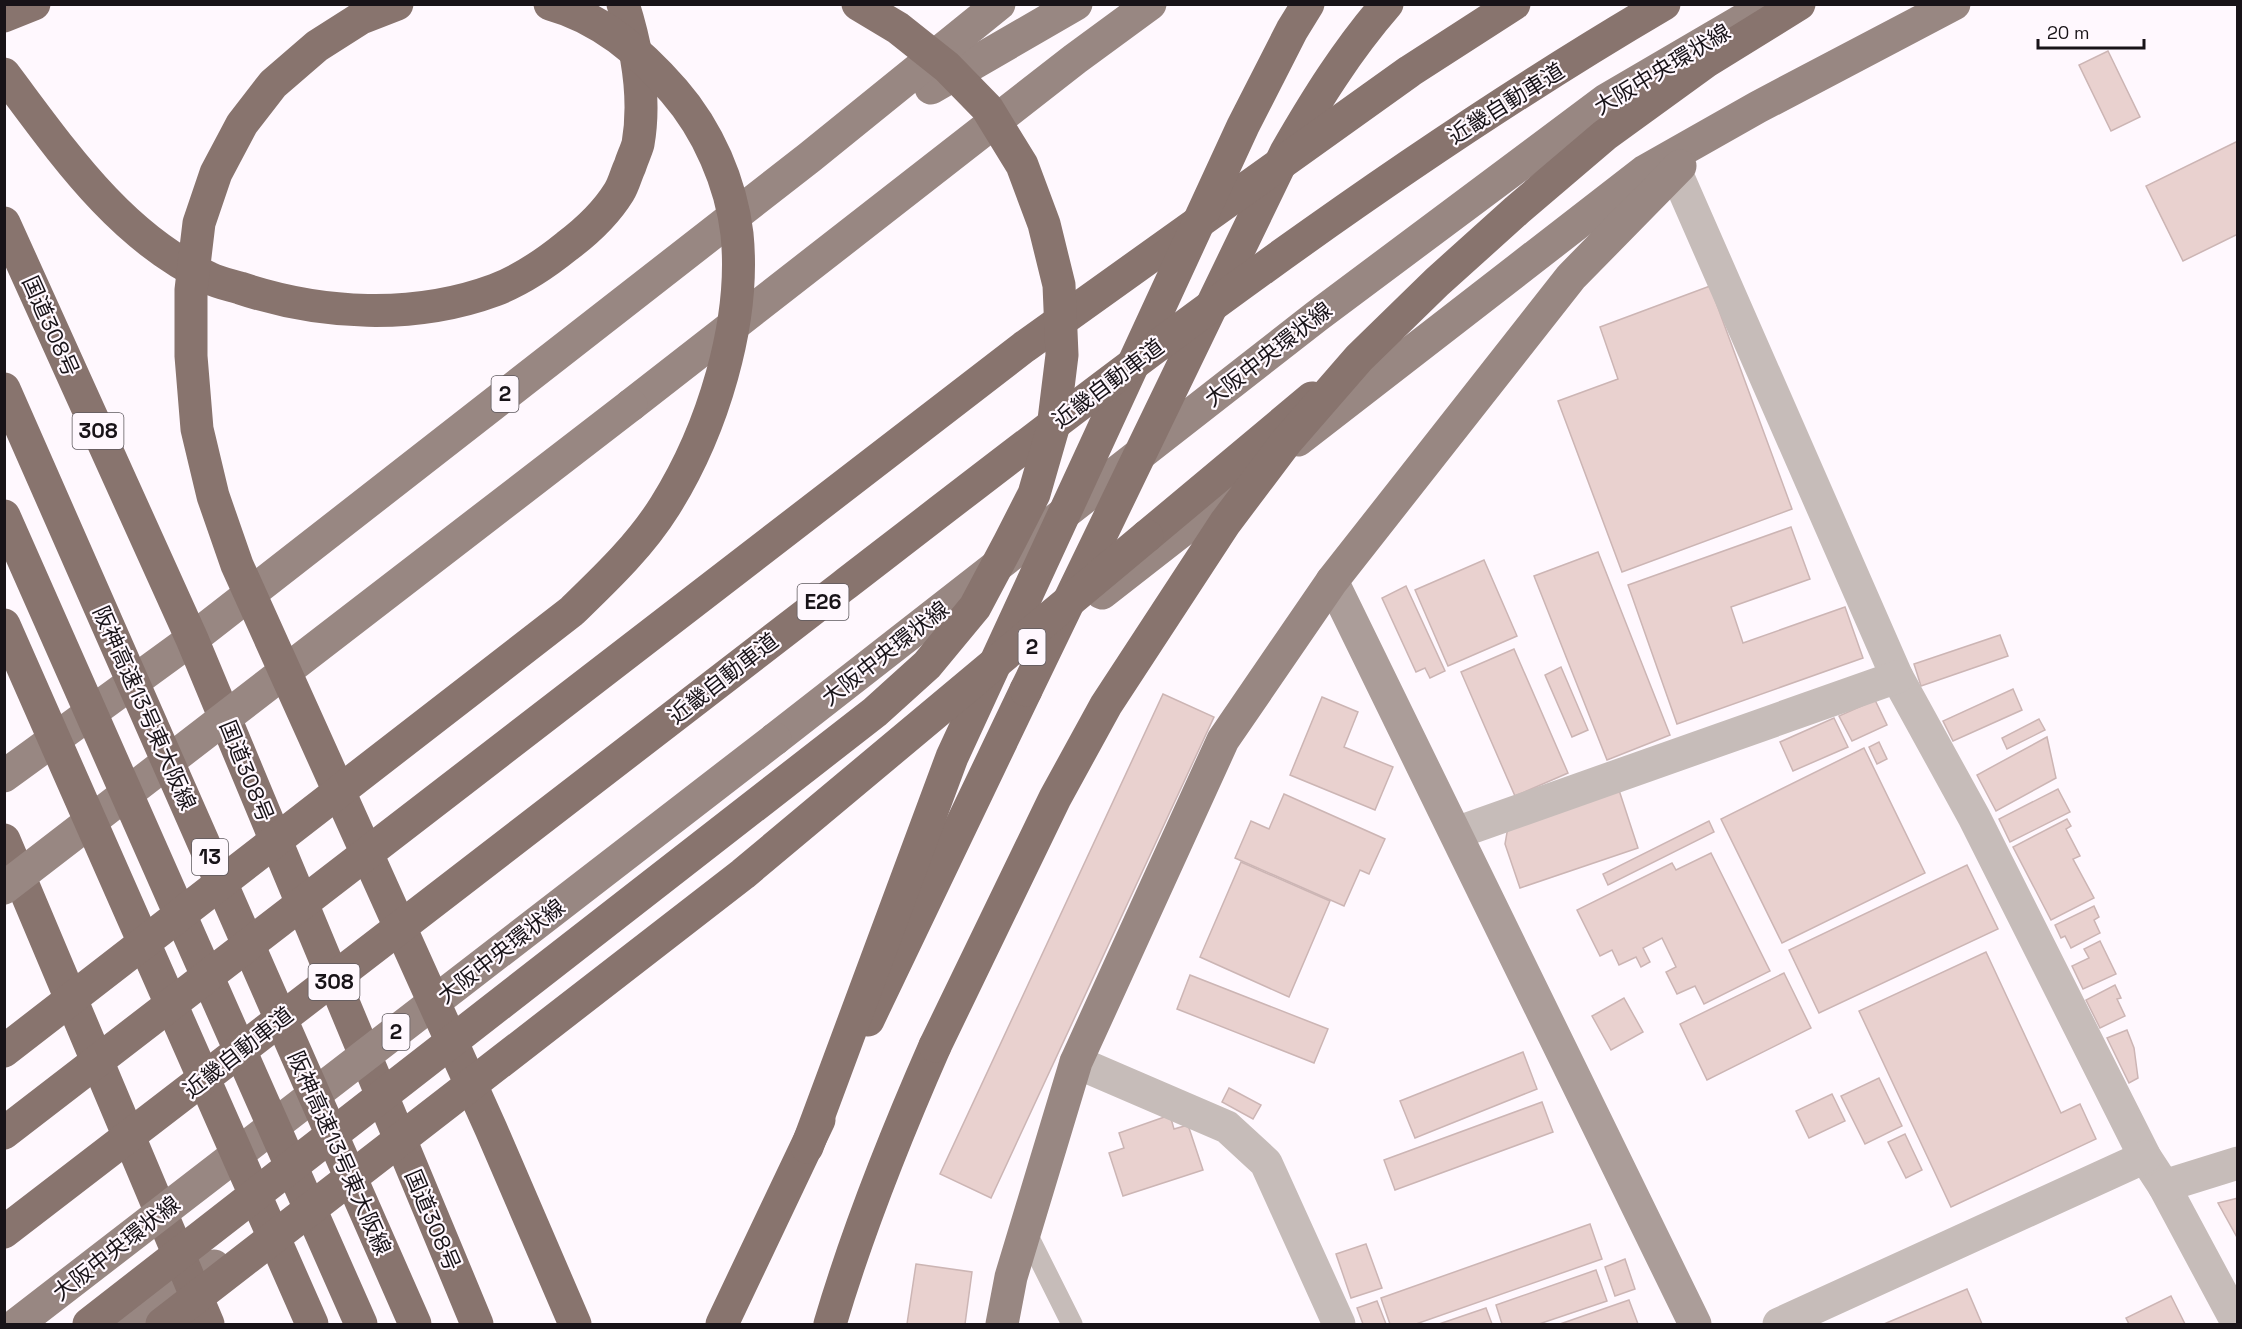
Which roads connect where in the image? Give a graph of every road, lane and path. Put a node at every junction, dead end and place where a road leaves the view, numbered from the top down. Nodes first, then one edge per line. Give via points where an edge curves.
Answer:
1 (34, 4) edge
2 (397, 4) edge
3 (550, 4) edge
4 (623, 4) edge
5 (858, 4) edge
6 (999, 4) edge
7 (1076, 4) edge
8 (1150, 4) edge
9 (1308, 4) edge
10 (1387, 4) edge
11 (1514, 4) edge
12 (1664, 4) edge
13 (1769, 4) edge
14 (1799, 4) edge
15 (1954, 4) edge
16 (4, 16) edge
17 (4, 74) edge
18 (1758, 106) junction
19 (810, 157) junction
20 (1675, 170) junction
21 (4, 223) edge
22 (1359, 358) junction
23 (4, 389) edge
24 (4, 516) edge
25 (1332, 581) junction
26 (4, 625) edge
27 (192, 639) junction
28 (1897, 677) junction
29 (4, 776) edge
30 (1456, 833) junction
31 (4, 840) edge
32 (4, 888) edge
33 (4, 1051) edge
34 (1076, 1062) junction
35 (4, 1133) edge
36 (400, 1140) junction
37 (807, 1147) junction
38 (2145, 1157) junction
39 (2238, 1163) edge
40 (2164, 1186) junction
41 (1025, 1230) junction
42 (4, 1232) edge
43 (190, 1282) junction
44 (17, 1324) edge
45 (89, 1324) edge
46 (132, 1324) edge
47 (162, 1324) edge
48 (208, 1324) edge
49 (312, 1324) edge
50 (362, 1324) edge
51 (415, 1324) edge
52 (477, 1324) edge
53 (575, 1324) edge
54 (722, 1324) edge
55 (830, 1324) edge
56 (1002, 1324) edge
57 (1072, 1324) edge
58 (1339, 1324) edge
59 (1695, 1324) edge
60 (1779, 1324) edge
61 (2238, 1324) edge

1 - 16 highway
2 - 53 highway, bridge via 361,18 317,46 273,84 242,124 216,173 199,223 191,290 190,356 197,429 213,496 237,565
3 - 33 highway, bridge via 610,31 650,62 696,121 725,182 736,234 737,286 730,342 717,395 694,451 664,506 623,561 572,611
4 - 17 highway, bridge via 633,35 641,94 638,145 620,191 588,230 545,263 496,290 430,306 389,310 330,308 270,298 209,278 152,244 105,202
5 - 45 highway, bridge via 898,28 947,67 987,108 1022,165 1044,224 1059,285 1062,355 1053,428 1034,494 975,607 927,665 875,712
6 - 19 main road, 2
7 - 19 main road
8 - 32 main road, bridge
9 - 37 highway, bridge via 1243,126 952,757
10 - 37 highway, bridge via 1324,87 1286,152
11 - 35 highway, bridge via 1410,71 1024,347
12 - 42 highway, 近畿自動車道 / E26, bridge via 1460,130 1284,252 1055,422
13 - 44 main road, 大阪中央環状線 / 2, bridge via 1597,107 1317,316
14 - 22 highway, bridge via 1707,61 1605,135 1477,246
15 - 18 main road, 2
18 - 20 main road
18 - 36 main road, 2 via 1645,171
19 - 27 main road, 2
20 - 25 main road via 1571,277
20 - 28 street
21 - 27 highway, 国道308号 / 308
22 - 47 highway, bridge via 743,874
22 - 55 highway, bridge via 1286,442 1225,523 1106,705 1055,798 935,1046 888,1154
23 - 51 highway, 阪神高速13号東大阪線 / 13, bridge
24 - 50 highway, 13, bridge
25 - 30 street
25 - 34 main road via 1222,740
26 - 49 highway, bridge
27 - 29 main road, 2
27 - 36 highway, 国道308号 / 308
28 - 30 street
28 - 38 street via 1974,817
30 - 59 street
31 - 43 highway
34 - 41 main road
34 - 58 street via 1227,1127 1266,1162
36 - 43 main road, 2
36 - 52 highway, 国道308号 / 308
37 - 54 highway
38 - 40 street
38 - 60 street
39 - 40 street
40 - 61 street
41 - 56 main road
41 - 57 lane
43 - 46 main road, 2
43 - 48 highway

